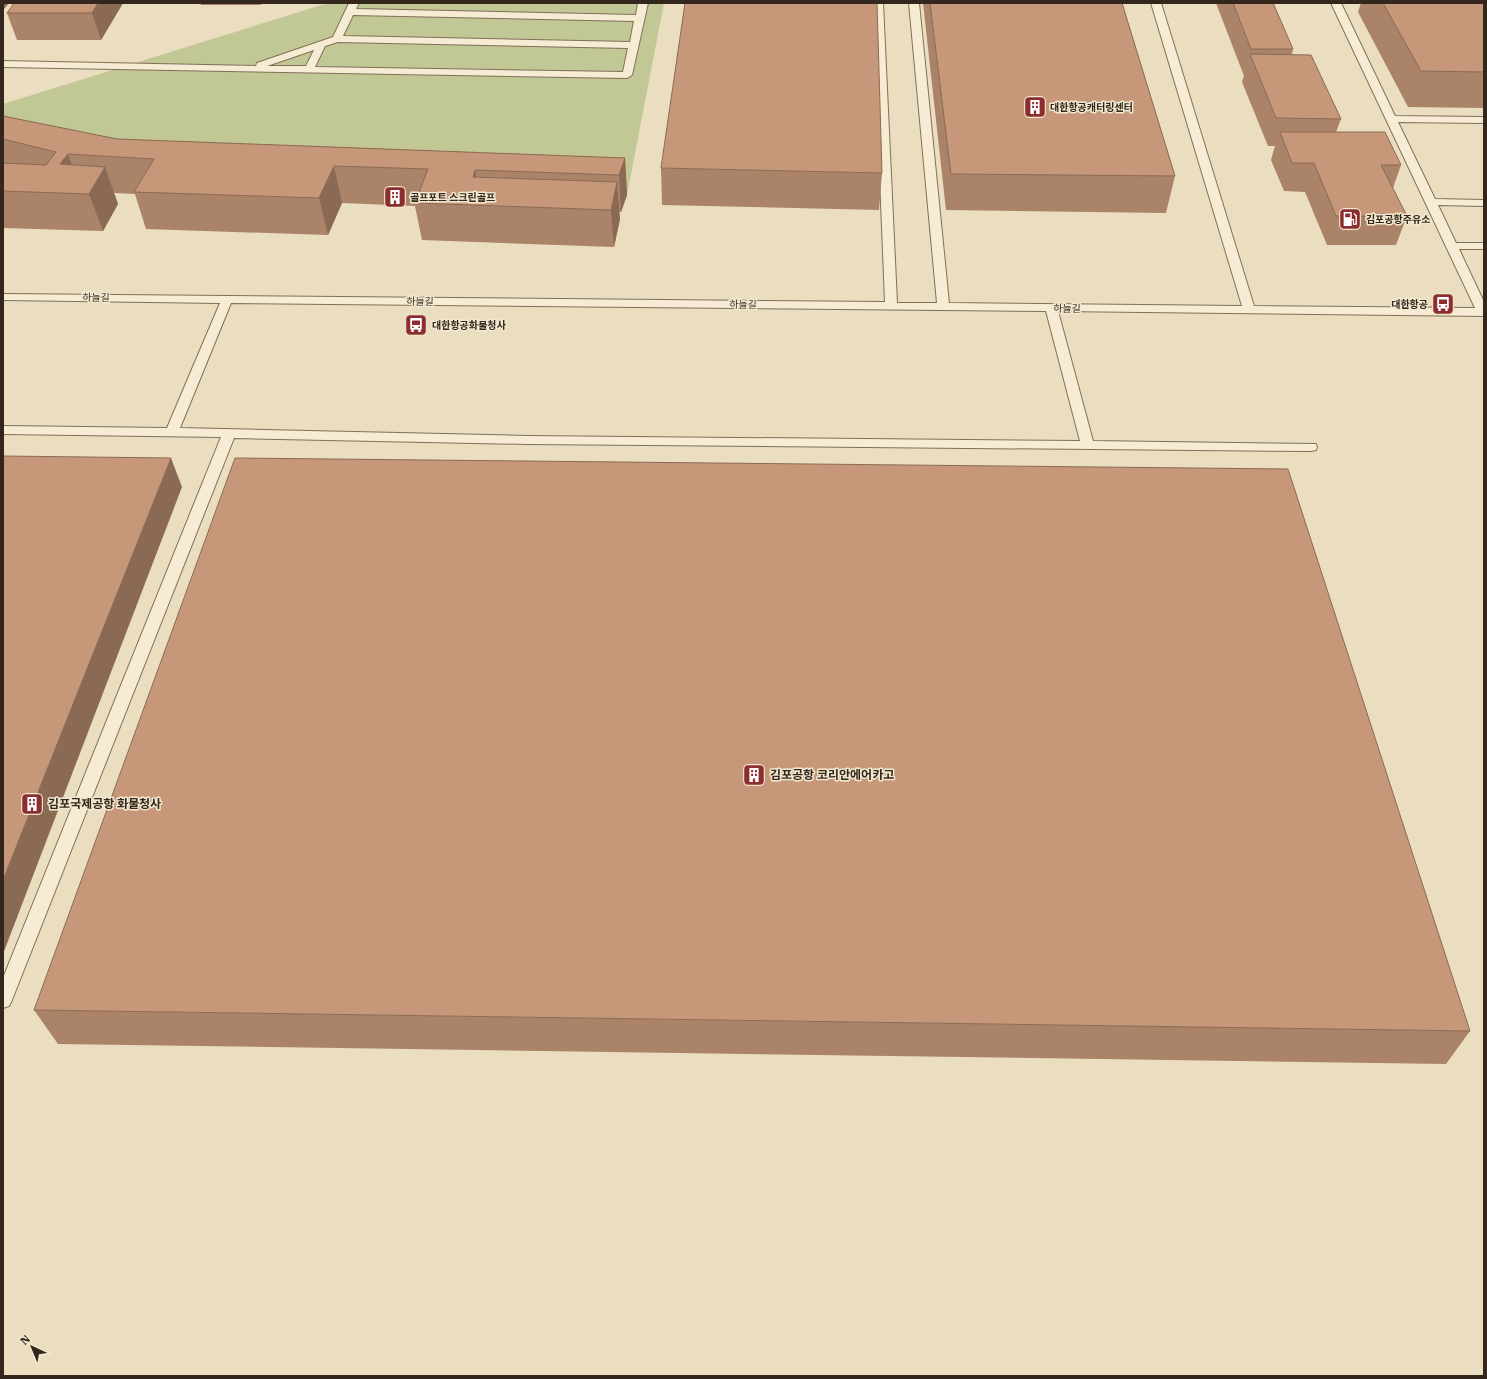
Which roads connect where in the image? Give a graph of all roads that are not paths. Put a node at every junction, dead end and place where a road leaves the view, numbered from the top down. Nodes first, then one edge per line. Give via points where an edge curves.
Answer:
1 (643, 3) edge
2 (878, 3) edge
3 (914, 3) edge
4 (1156, 3) edge
5 (1336, 3) edge
6 (352, 7) edge
7 (639, 18) junction
8 (337, 38) junction
9 (320, 44) junction
10 (633, 45) junction
11 (3, 64) edge
12 (250, 69) junction
13 (309, 70) junction
14 (1391, 119) junction
15 (1484, 120) edge
16 (1431, 202) junction
17 (1484, 203) edge
18 (1451, 246) junction
19 (1484, 246) edge
20 (3, 296) edge
21 (227, 299) junction
22 (891, 306) junction
23 (942, 306) junction
24 (1051, 308) junction
25 (1249, 310) junction
26 (1483, 312) edge
27 (3, 430) edge
28 (172, 432) junction
29 (229, 433) junction
30 (1088, 445) junction
31 (1311, 447) dead end
32 (3, 1000) edge

1 - 7 lane
2 - 22 lane
3 - 23 lane
4 - 25 lane
5 - 14 lane
6 - 7 lane
6 - 8 lane
7 - 10 lane
8 - 9 lane
8 - 10 lane
9 - 12 lane
9 - 13 lane
10 - 13 lane via 627,75
11 - 12 lane
12 - 13 lane
14 - 15 lane
14 - 16 lane
16 - 17 lane
16 - 18 lane
18 - 19 lane
18 - 26 lane
20 - 21 lane, 하늘길
21 - 22 lane, 하늘길
21 - 28 lane
22 - 23 lane, 하늘길
23 - 24 lane, 하늘길
24 - 25 lane, 하늘길
24 - 30 lane
25 - 26 lane, 하늘길
27 - 28 lane
28 - 29 lane
29 - 30 lane via 527,440
29 - 32 lane
30 - 31 lane

